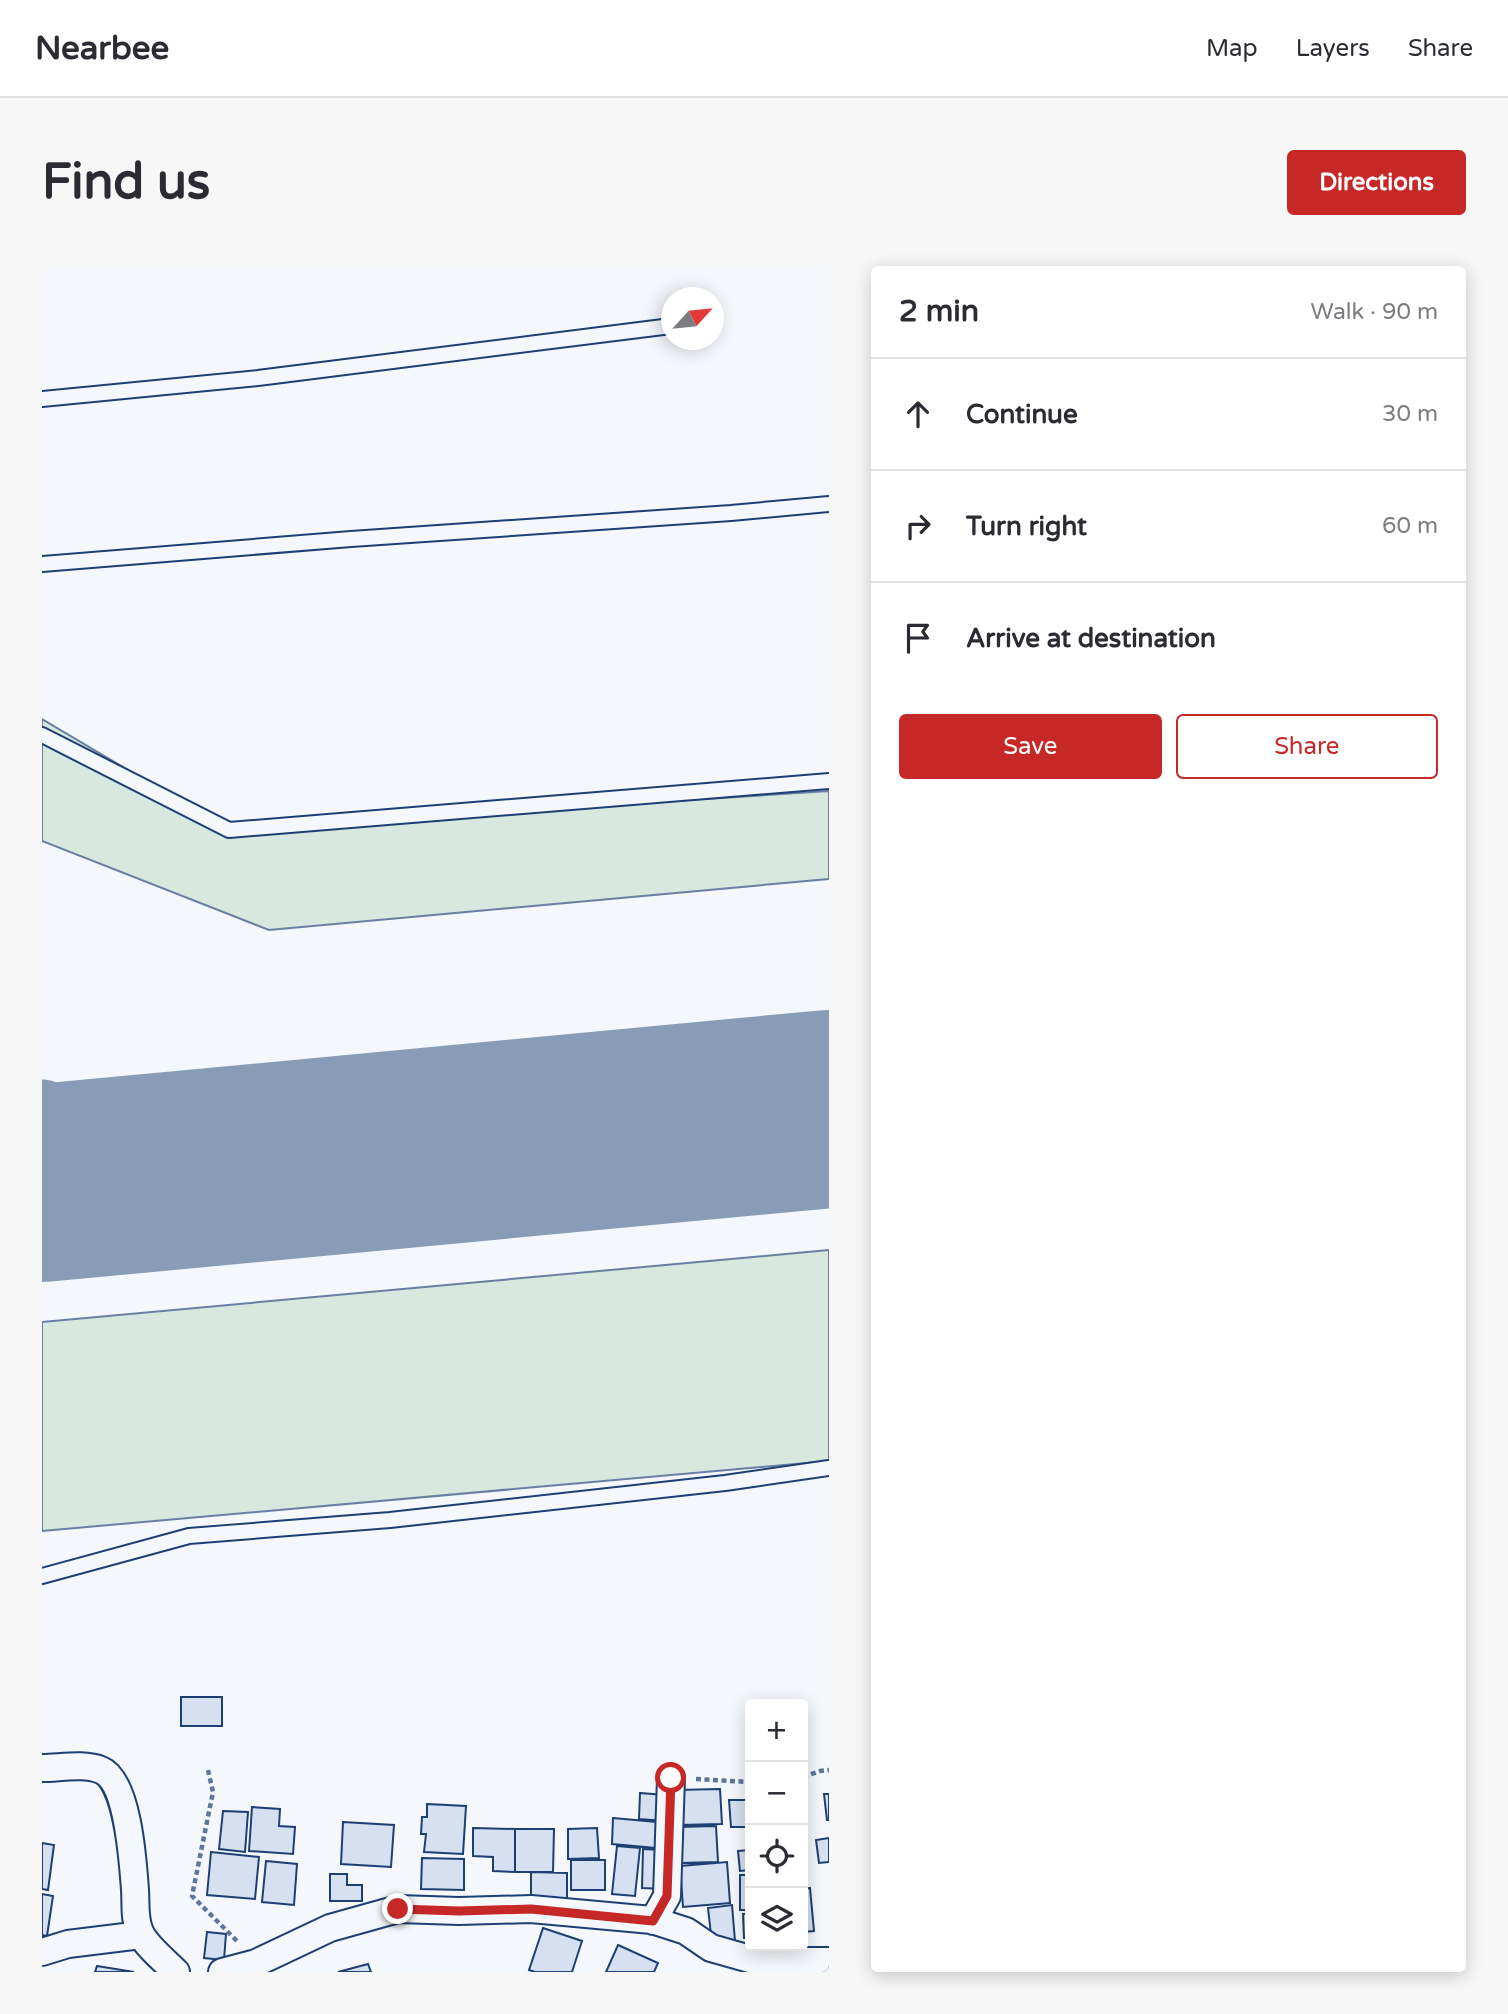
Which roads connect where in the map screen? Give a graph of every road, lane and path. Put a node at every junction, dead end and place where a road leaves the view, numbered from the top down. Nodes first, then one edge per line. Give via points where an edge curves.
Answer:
1 (661, 327) edge
2 (42, 399) edge
3 (829, 504) edge
4 (42, 565) edge
5 (42, 735) edge
6 (829, 781) edge
7 (829, 1468) edge
8 (42, 1576) edge
9 (42, 1768) edge
10 (208, 1770) dead end
11 (829, 1770) edge
12 (808, 1775) edge
13 (671, 1778) joint
14 (745, 1782) edge
15 (653, 1921) junction
16 (141, 1935) junction
17 (42, 1952) edge
18 (829, 1961) edge
19 (256, 1963) junction
20 (176, 1972) edge
21 (222, 1972) edge

1 - 2 lane via 258,378
3 - 4 lane
5 - 6 lane via 229,830
7 - 8 lane via 430,1515 189,1536
9 - 16 street via 91,1767 104,1771 114,1782 128,1830
10 - 19 path via 213,1792 192,1896
11 - 12 path
13 - 14 path
13 - 15 street via 667,1896
15 - 18 street via 686,1931 710,1948 757,1961
15 - 19 street via 531,1909 398,1909 330,1928
16 - 17 street
16 - 20 street
19 - 21 street

